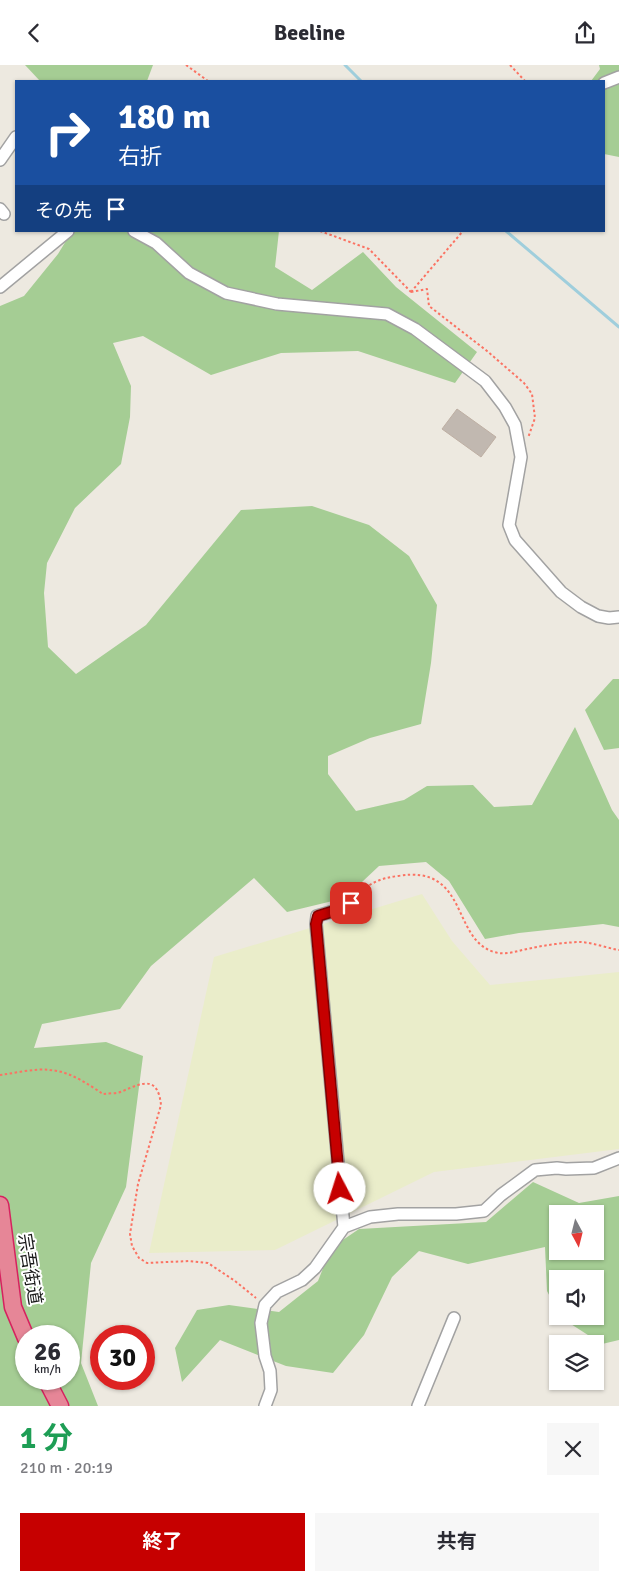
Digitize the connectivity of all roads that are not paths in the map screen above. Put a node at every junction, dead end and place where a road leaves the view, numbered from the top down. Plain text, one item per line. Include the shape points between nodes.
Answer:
1 (619, 77) edge
2 (605, 83) edge
3 (15, 138) edge
4 (0, 160) edge
5 (67, 232) edge
6 (136, 232) edge
7 (0, 287) edge
8 (619, 617) edge
9 (351, 903) road end
10 (619, 1158) edge
11 (0, 1205) edge
12 (344, 1227) junction
13 (454, 1317) dead end
14 (21, 1325) edge
15 (52, 1390) edge
16 (60, 1406) edge
17 (265, 1406) edge
18 (418, 1406) edge

1 - 2 street
3 - 4 street
5 - 7 street
6 - 8 street via 156,243 189,273 226,293 277,304 387,314 415,329 485,381 515,425 521,457 508,525 515,540 561,592 581,607 598,616
9 - 12 street via 318,916 316,924
10 - 12 street via 594,1168 535,1170 484,1211 456,1215 370,1217
11 - 14 highway, 宗吾街道 via 13,1307
12 - 17 street via 315,1269 302,1280 277,1292 265,1305 261,1323 271,1390
13 - 18 street
15 - 16 highway

